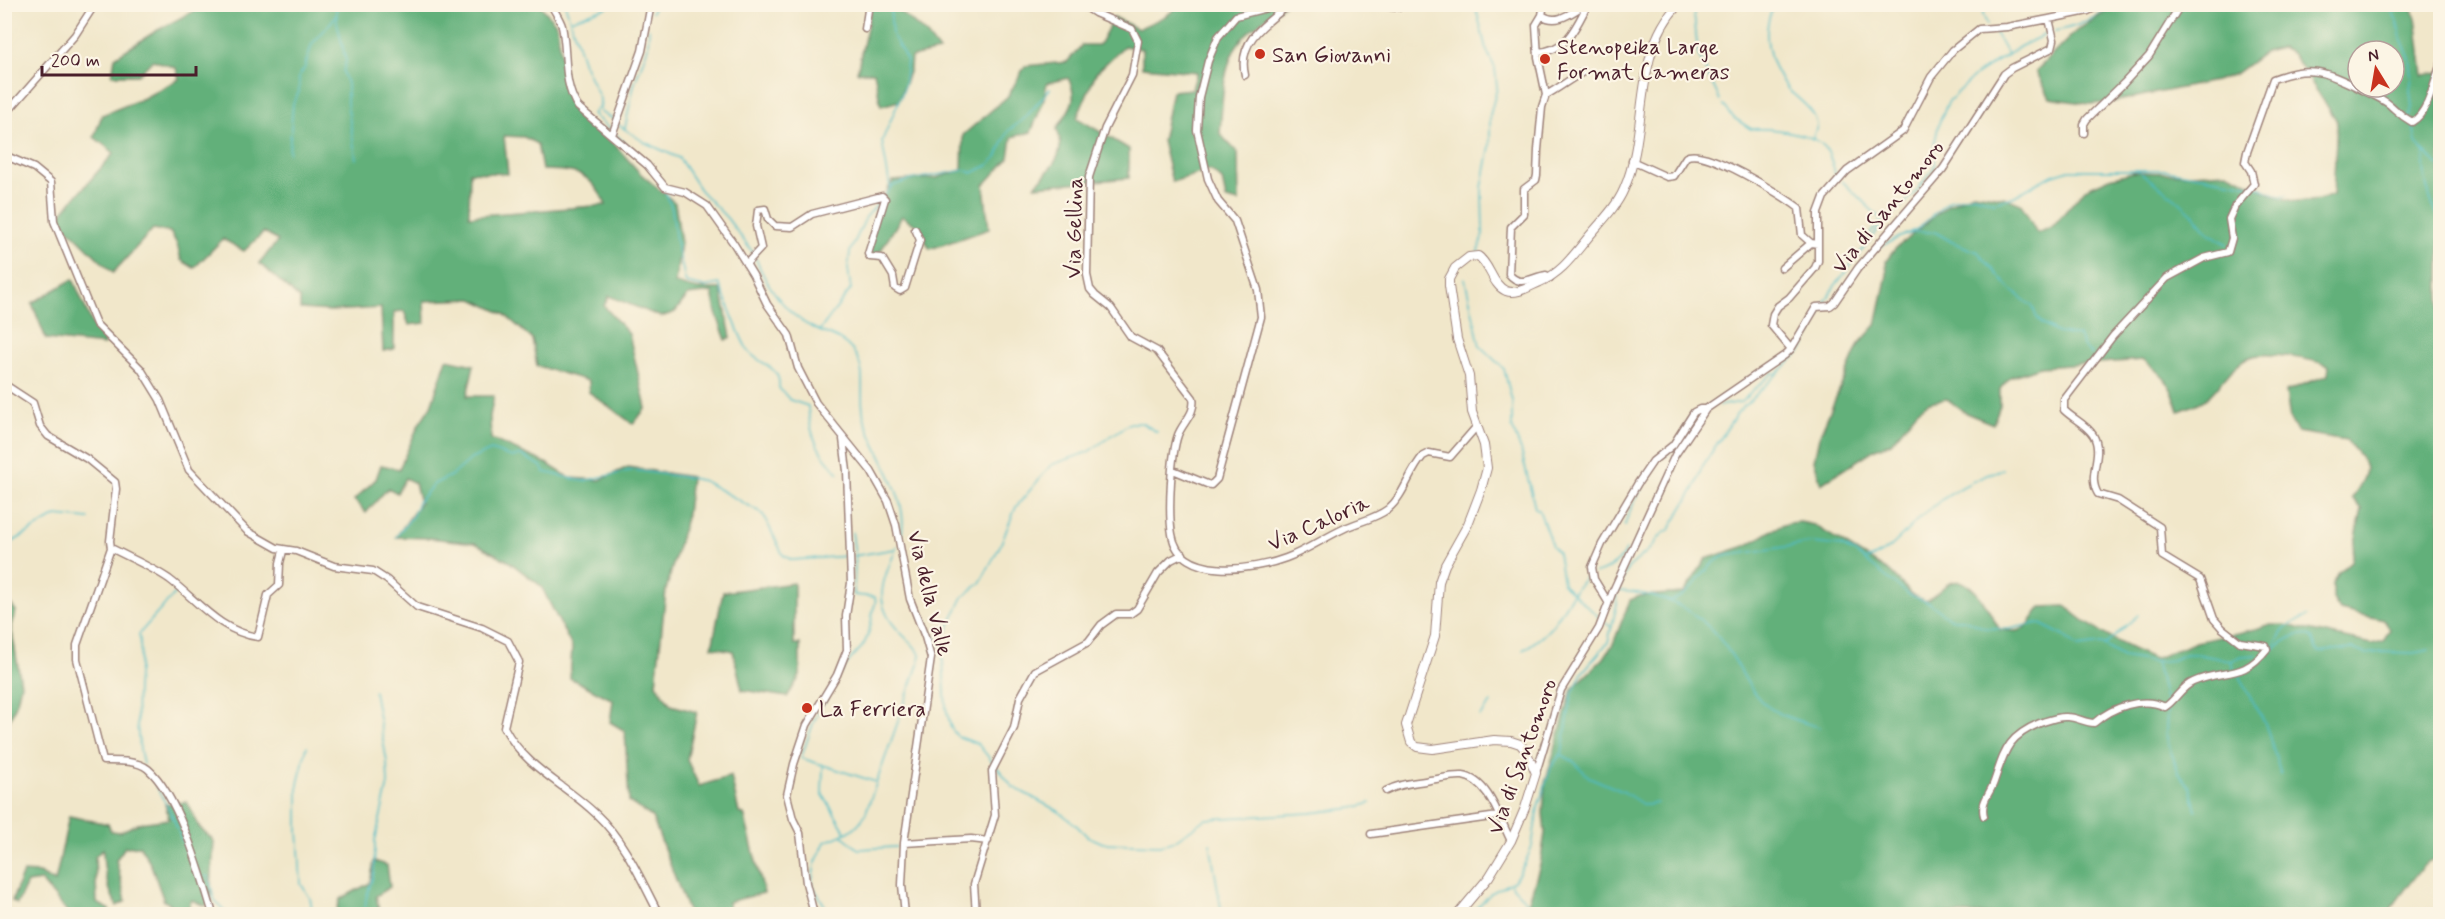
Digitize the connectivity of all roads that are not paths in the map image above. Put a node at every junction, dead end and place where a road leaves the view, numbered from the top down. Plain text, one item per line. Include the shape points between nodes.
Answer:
1 (95, 4) edge
2 (550, 4) edge
3 (651, 4) edge
4 (868, 4) edge
5 (1081, 4) edge
6 (1282, 4) edge
7 (1290, 4) edge
8 (1374, 4) edge
9 (1405, 4) edge
10 (1544, 4) edge
11 (1587, 4) edge
12 (1679, 4) edge
13 (2102, 4) edge
14 (2181, 4) edge
15 (1542, 15) junction
16 (2049, 19) junction
17 (865, 29) dead end
18 (1538, 52) junction
19 (2440, 66) edge
20 (1583, 72) dead end
21 (1245, 75) dead end
22 (1546, 95) junction
23 (4, 117) edge
24 (613, 132) junction
25 (2084, 133) dead end
26 (4, 155) edge
27 (1632, 161) junction
28 (915, 229) dead end
29 (1815, 243) junction
30 (747, 263) junction
31 (1782, 268) dead end
32 (1550, 278) junction
33 (1791, 349) junction
34 (4, 384) edge
35 (1706, 409) junction
36 (1477, 426) junction
37 (843, 438) junction
38 (1173, 470) junction
39 (111, 548) junction
40 (283, 551) junction
41 (1183, 554) junction
42 (1608, 602) junction
43 (1536, 773) junction
44 (1386, 791) dead end
45 (1498, 816) junction
46 (1984, 816) dead end
47 (1371, 834) dead end
48 (988, 841) junction
49 (1511, 841) junction
50 (904, 843) junction
51 (213, 915) edge
52 (659, 915) edge
53 (814, 915) edge
54 (905, 915) edge
55 (976, 915) edge
56 (1458, 915) edge

1 - 23 street via 75,35
2 - 24 street, Via della Valle via 562,25 566,70 575,103 584,114
3 - 24 street via 642,51
4 - 17 street
5 - 38 street, Via Gellina via 1136,33 1138,50 1132,75 1106,128 1089,177 1087,282 1131,337 1157,351 1193,398 1194,407 1174,450
6 - 38 street via 1236,15 1218,37 1199,97 1197,129 1208,179 1218,201 1235,220 1258,290 1261,317 1217,479 1211,485
7 - 21 street via 1250,40 1244,55
8 - 9 main road
10 - 15 street
11 - 15 street via 1557,20
11 - 18 street via 1574,33 1560,47
12 - 27 main road via 1651,50
13 - 16 street
14 - 25 street via 2149,56 2087,119
15 - 18 street via 1536,23
16 - 29 street via 1978,29 1953,50 1931,77 1903,131 1847,171 1824,196
16 - 33 street, Via di Santomoro via 2053,47 2004,74 1937,178 1862,262 1834,303 1814,310
18 - 22 street
19 - 46 street via 2428,100 2418,119 2412,122 2399,116 2391,105 2330,74 2292,71 2273,79 2245,162 2254,184 2229,219 2232,238 2228,252 2204,258 2167,278 2113,336 2064,400 2064,410 2086,427 2097,442 2092,483 2098,494 2118,500 2160,527 2162,556 2200,579 2214,619 2240,642 2267,649 2244,670 2193,682 2165,707 2150,701 2114,709 2094,723 2065,716 2028,728 2007,746 1984,801
20 - 22 street
22 - 32 street via 1537,176 1524,189 1524,214 1511,227 1508,267 1509,274 1519,282 1546,275
24 - 30 street, Via della Valle via 665,187 685,192 707,206
26 - 40 street via 34,168 51,182 54,221 96,324 141,369 160,400 189,470 247,531
27 - 29 street via 1667,177 1674,176 1686,157 1696,154 1752,177 1799,208 1802,235
27 - 32 main road via 1616,202 1569,263
28 - 30 street via 920,240 905,288 900,291 882,258 868,254 885,199 882,196 812,214 792,227 772,224 762,208 756,220 761,246
29 - 31 street
29 - 33 street via 1815,268 1778,306 1771,319 1771,325
30 - 37 street, Via della Valle via 770,309 789,335 798,368 816,404
32 - 36 main road via 1518,291 1505,291 1474,255 1451,274 1454,324 1469,376
33 - 35 street, Via di Santomoro
34 - 39 street via 33,403 40,426 48,436 87,459 115,482
35 - 42 street, Via di Santomoro via 1676,455
35 - 42 street, Via di Santomoro via 1695,412 1673,445 1653,461 1602,543 1593,567 1594,579
36 - 41 street, Via Caloria via 1450,457 1429,453 1423,456 1386,510 1286,558 1235,569 1192,563
36 - 43 main road via 1486,458 1485,480 1442,574 1435,636 1406,730 1411,742 1424,749 1494,740 1516,742 1528,754
37 - 50 street, Via della Valle via 871,471 888,501 909,599 930,653 931,669
37 - 53 street via 851,583 846,616 847,650 807,725 787,795 800,833
38 - 41 street via 1172,537
39 - 40 street via 168,579 211,616 248,636 258,637 268,595 279,585
39 - 51 street via 76,651 96,741 103,761 126,761 146,768 162,785 189,839
40 - 52 street via 296,551 334,566 373,571 417,607 482,628 508,641 519,662 504,727 514,746 596,814 614,834
41 - 48 street via 1158,573 1137,609 1130,614 1116,614 1088,642 1035,671 1020,698 1014,728 992,771 994,815
42 - 43 street, Via di Santomoro via 1599,628 1561,690
43 - 49 main road, Via di Santomoro
44 - 45 street via 1400,785 1464,777 1483,788
45 - 47 street
45 - 49 street
48 - 50 street
48 - 55 street via 975,884
49 - 56 main road, Via di Santomoro via 1489,878
50 - 54 street, Via della Valle

